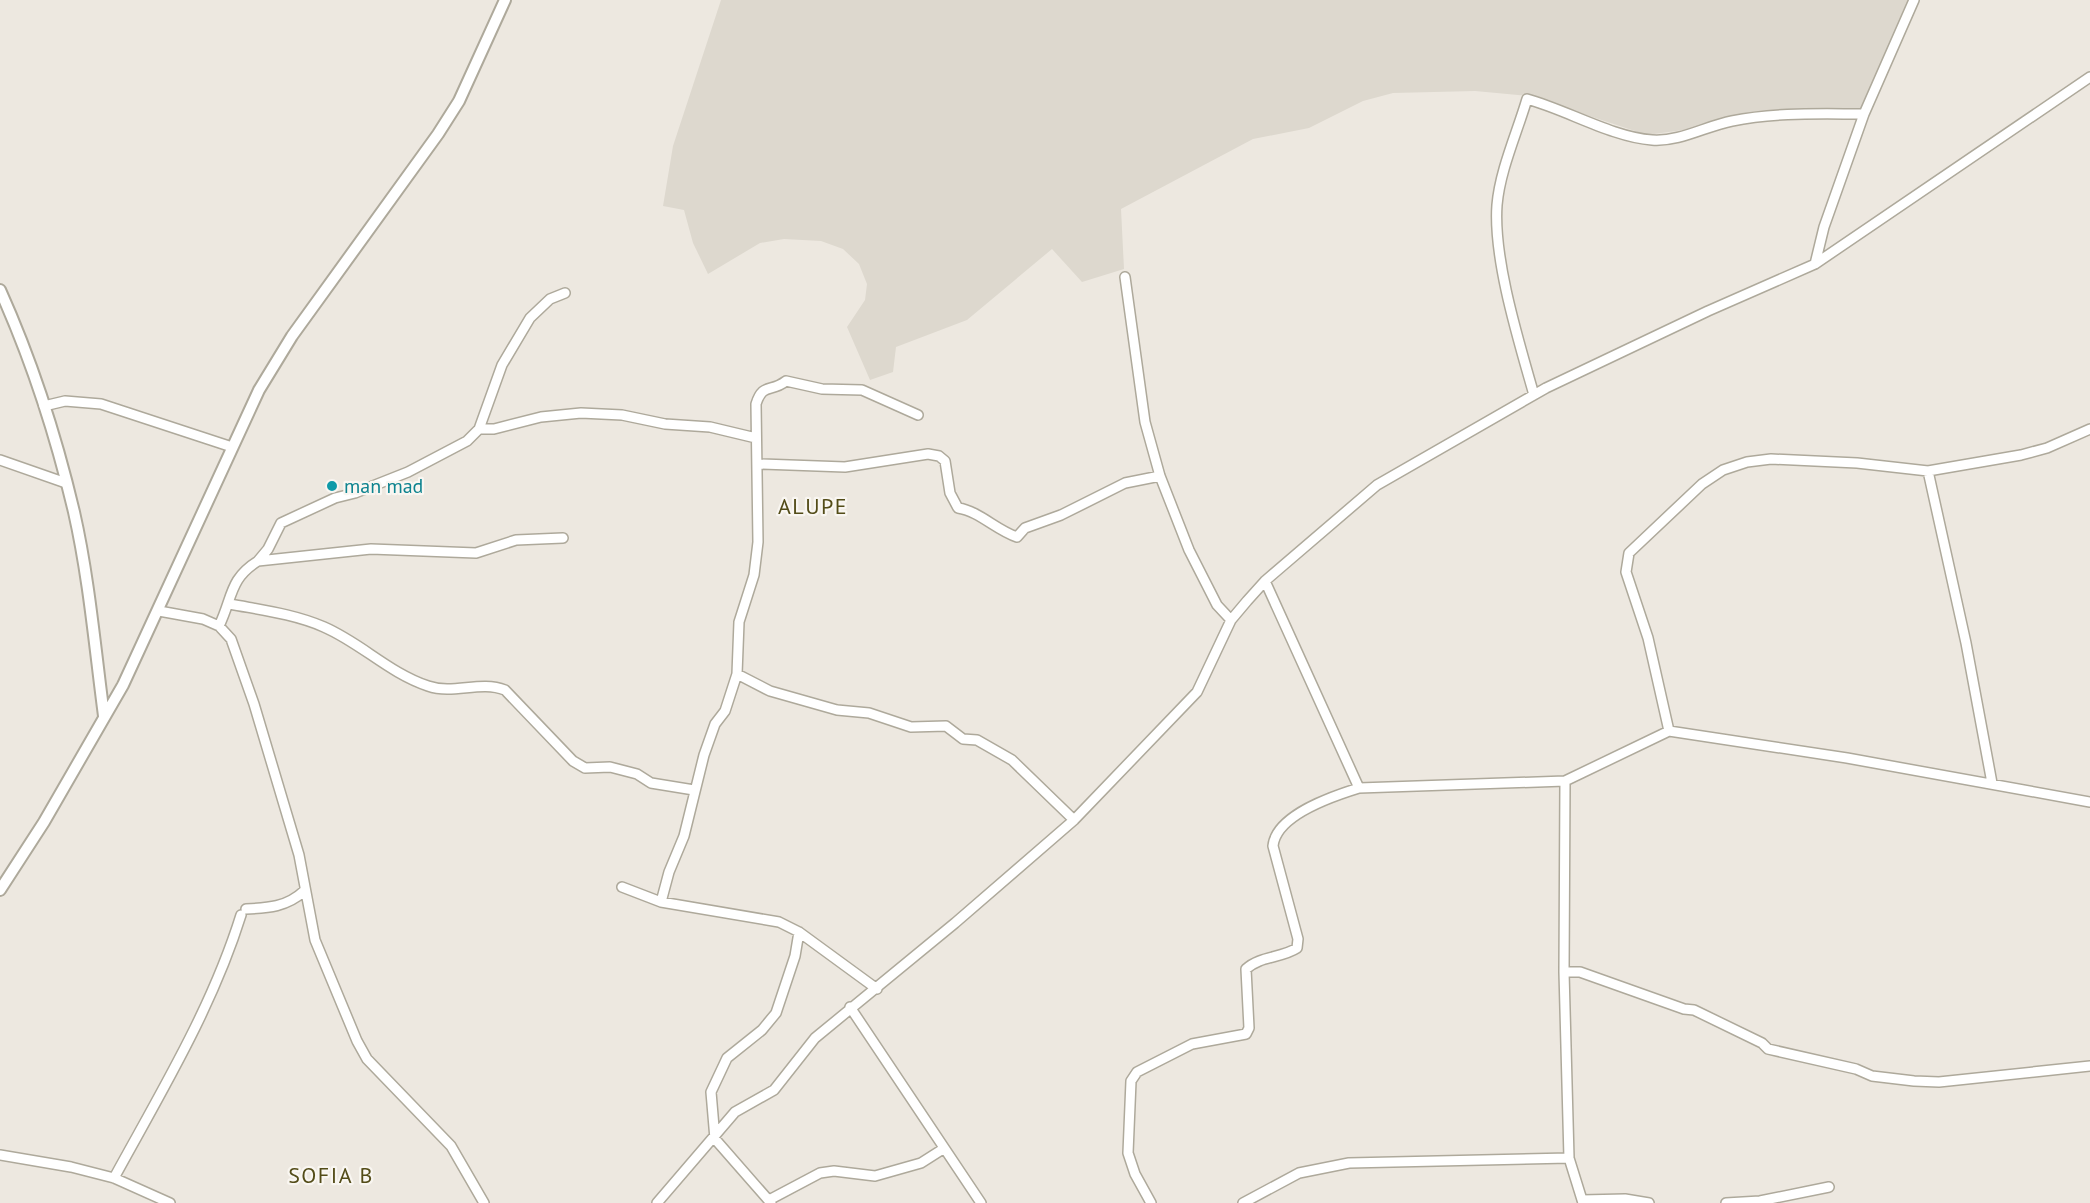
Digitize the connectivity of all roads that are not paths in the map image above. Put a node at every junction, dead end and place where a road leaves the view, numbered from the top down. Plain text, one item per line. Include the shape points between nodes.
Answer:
1 (505, 0) edge
2 (1914, 0) edge
3 (2090, 77) edge
4 (1864, 114) junction
5 (1815, 264) junction
6 (1125, 277) dead end
7 (0, 290) edge
8 (565, 293) dead end
9 (1534, 395) junction
10 (44, 406) junction
11 (918, 415) dead end
12 (479, 429) junction
13 (2090, 429) edge
14 (756, 438) junction
15 (232, 447) junction
16 (0, 460) edge
17 (759, 464) junction
18 (1928, 471) junction
19 (1160, 476) junction
20 (66, 483) junction
21 (563, 538) dead end
22 (258, 561) junction
23 (1265, 581) junction
24 (230, 604) junction
25 (159, 611) junction
26 (1232, 620) junction
27 (219, 626) junction
28 (737, 674) junction
29 (104, 716) junction
30 (1669, 731) junction
31 (1565, 781) junction
32 (1992, 783) junction
33 (1359, 788) junction
34 (694, 790) junction
35 (2090, 802) edge
36 (1074, 820) junction
37 (622, 887) dead end
38 (0, 890) edge
39 (304, 891) junction
40 (293, 901) junction
41 (661, 902) junction
42 (308, 909) junction
43 (799, 932) junction
44 (1564, 972) junction
45 (877, 989) junction
46 (850, 1007) junction
47 (2090, 1066) edge
48 (715, 1139) junction
49 (944, 1149) junction
50 (0, 1155) edge
51 (1569, 1158) junction
52 (114, 1178) junction
53 (1829, 1187) dead end
54 (1256, 1199) edge
55 (770, 1202) edge
56 (1582, 1202) edge
57 (170, 1203) edge
58 (484, 1203) edge
59 (657, 1203) edge
60 (981, 1203) edge
61 (1151, 1203) edge
62 (1243, 1203) edge
63 (1649, 1203) edge
64 (1726, 1203) edge

1 - 15 street via 459,101 292,336 259,390
2 - 4 street
3 - 5 street
4 - 5 street
4 - 9 street via 1756,117 1656,140 1620,133 1527,99 1502,182 1497,232
5 - 9 street via 1707,310
6 - 19 street via 1145,422
7 - 10 street
8 - 12 street via 550,299 530,318 502,365
9 - 23 street via 1377,484
10 - 15 street via 65,401 101,404
10 - 20 street
11 - 14 street via 862,390 822,389 786,381 760,393 756,404
12 - 14 street via 581,413 710,427
12 - 22 street via 445,455 281,523
13 - 18 street via 2021,455
14 - 17 street
15 - 25 street
16 - 20 street
17 - 19 street via 845,467 928,454 939,456 945,461 950,493 958,508 968,509 1017,537 1025,528 1125,483
17 - 28 street via 758,542 754,575 739,622
18 - 30 street via 1857,463 1771,459 1747,462 1723,470 1702,484 1629,553 1626,572 1648,638
18 - 32 street
19 - 26 street via 1193,559 1217,605
20 - 29 street via 79,539
21 - 22 street via 516,540 476,554 371,549
22 - 24 street via 243,570 234,582
23 - 26 street
23 - 33 street
24 - 27 street
24 - 34 street via 325,627 402,675 429,687 448,691 494,686 505,690 573,761 585,768 610,767 637,774 651,783
25 - 27 street
25 - 29 street
26 - 36 street via 1197,692
27 - 39 street via 231,639 254,704 299,855
28 - 34 street via 725,711 715,724
28 - 36 street via 770,692 837,710 868,713 911,727 946,726 963,739 977,740 1012,760
29 - 38 street
30 - 31 street
30 - 32 street
31 - 33 street
31 - 44 street
32 - 35 street
33 - 61 street via 1305,810 1274,837 1297,948 1252,963 1246,969 1246,1034 1192,1044 1137,1072 1131,1081 1128,1153
34 - 41 street via 684,836
36 - 45 street
37 - 41 street
39 - 40 street
39 - 42 street
40 - 42 street
40 - 52 street via 243,912 228,955 170,1079
41 - 43 street via 765,918
42 - 58 street via 315,940 367,1059 451,1146
43 - 45 street
43 - 48 street via 776,1013 762,1030 727,1058 711,1092
44 - 47 street via 1580,972 1694,1010 1768,1049 1872,1076 1939,1082
44 - 51 street
45 - 46 street
46 - 48 street via 815,1038 774,1090 735,1112
46 - 49 street
48 - 55 street
48 - 59 street
49 - 55 street via 921,1163 875,1176 820,1173
49 - 60 street
50 - 52 street
51 - 54 street via 1349,1163 1299,1173
51 - 56 street
52 - 57 street
53 - 64 street via 1760,1201
54 - 62 street
56 - 63 street via 1625,1198

